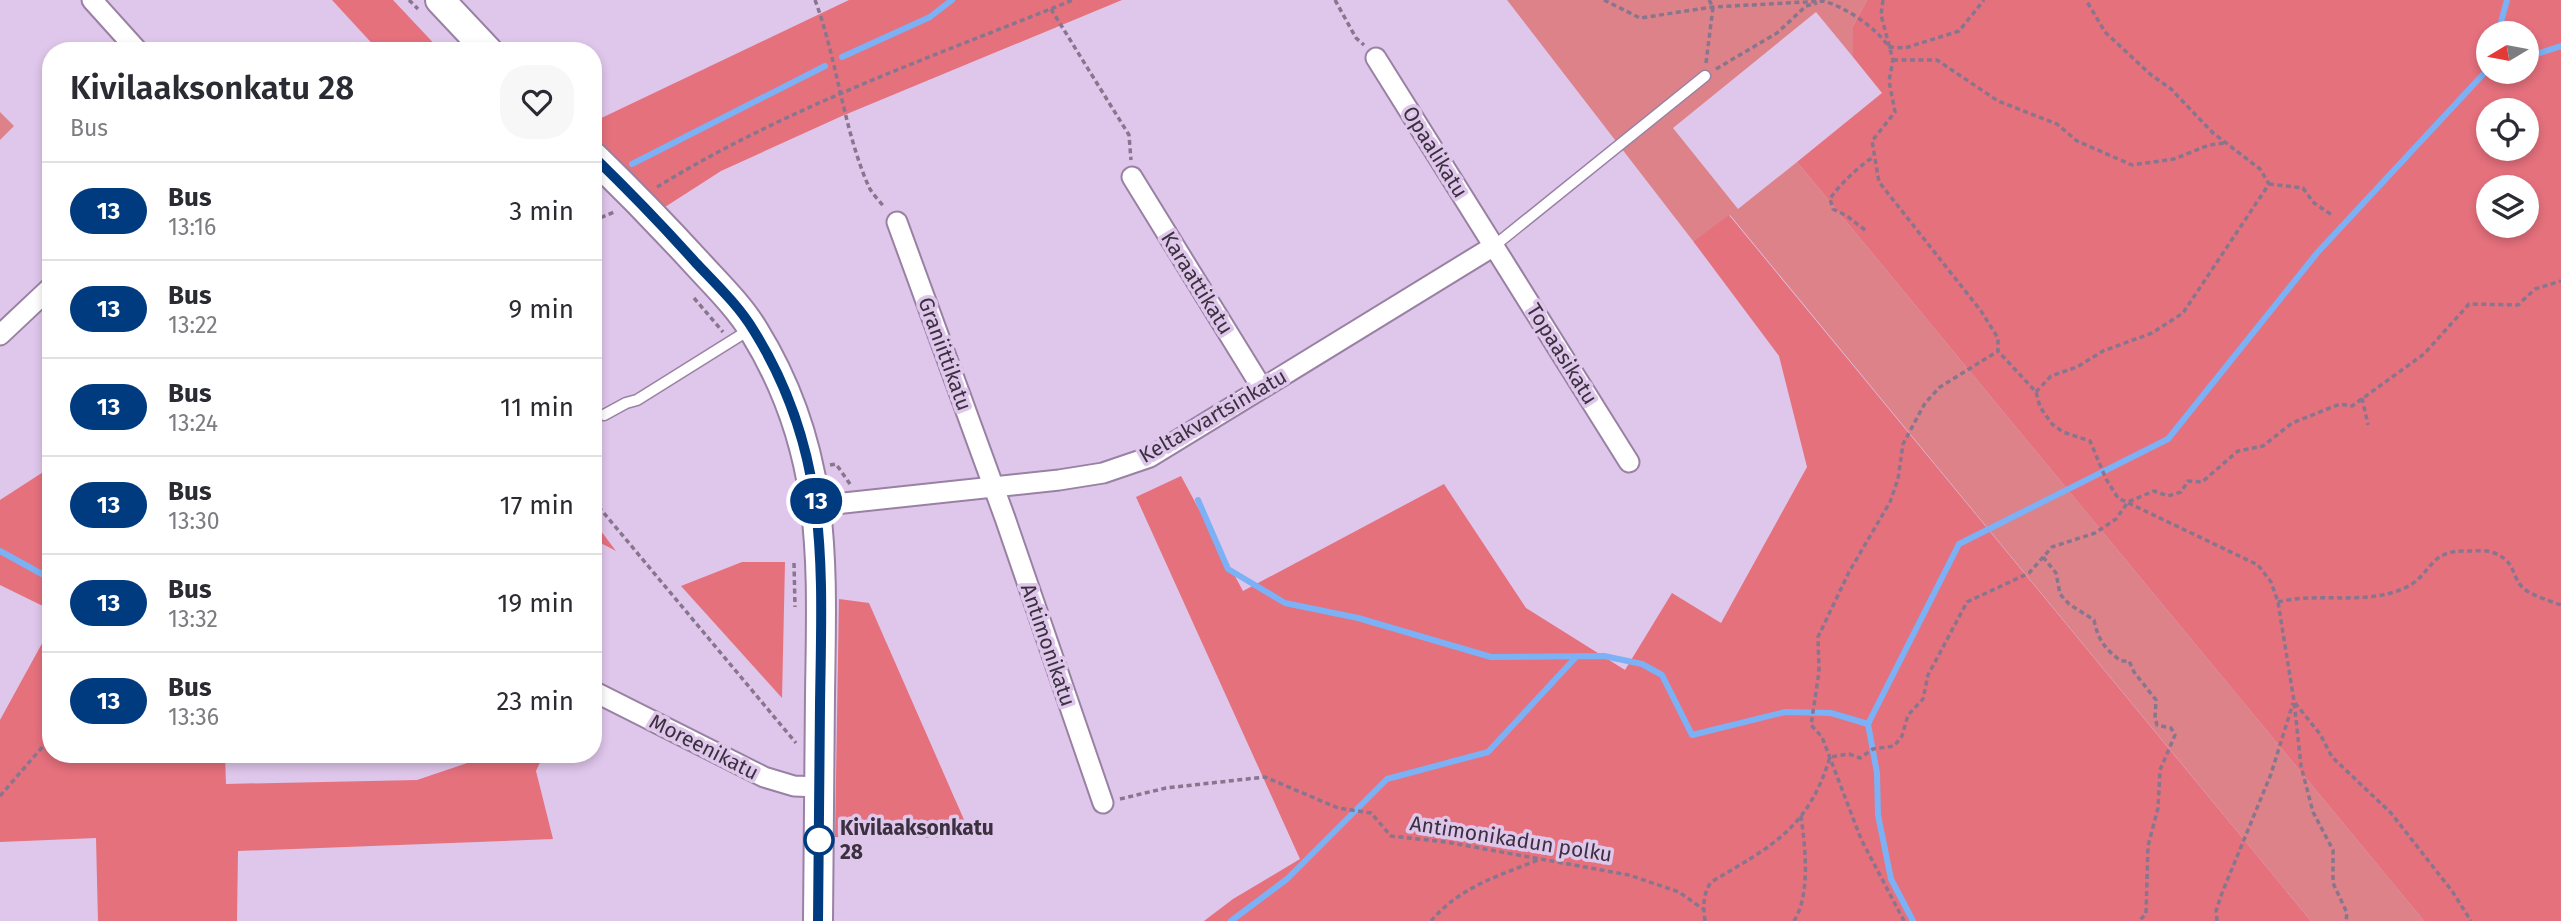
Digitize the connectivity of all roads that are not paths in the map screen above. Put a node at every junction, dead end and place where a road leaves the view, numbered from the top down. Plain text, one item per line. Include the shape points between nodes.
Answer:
1 (92, 0) edge
2 (440, 0) edge
3 (130, 42) edge
4 (480, 42) edge
5 (1376, 58) road end
6 (1705, 76) road end
7 (602, 165) edge
8 (1132, 177) road end
9 (897, 222) road end
10 (1494, 246) junction
11 (42, 295) edge
12 (0, 335) edge
13 (742, 335) junction
14 (1262, 388) junction
15 (604, 415) dead end
16 (1629, 462) dead end
17 (993, 487) junction
18 (816, 506) junction
19 (602, 696) edge
20 (807, 787) junction
21 (1103, 803) road end
22 (818, 921) edge

1 - 3 street
2 - 4 street
5 - 10 street, Opaalikatu
6 - 10 lane
7 - 13 street via 715,282
8 - 14 street, Karaattikatu
9 - 17 street, Graniittikatu
10 - 14 street, Keltakvartsinkatu
10 - 16 street, Topaasikatu
11 - 12 street
13 - 15 lane via 637,400
13 - 18 street via 777,371 795,412
14 - 17 street, Keltakvartsinkatu via 1150,457 1103,473
17 - 18 street, Keltakvartsinkatu
17 - 21 street, Antimonikatu
18 - 20 street via 821,573
19 - 20 street, Moreenikatu via 764,778
20 - 22 street

